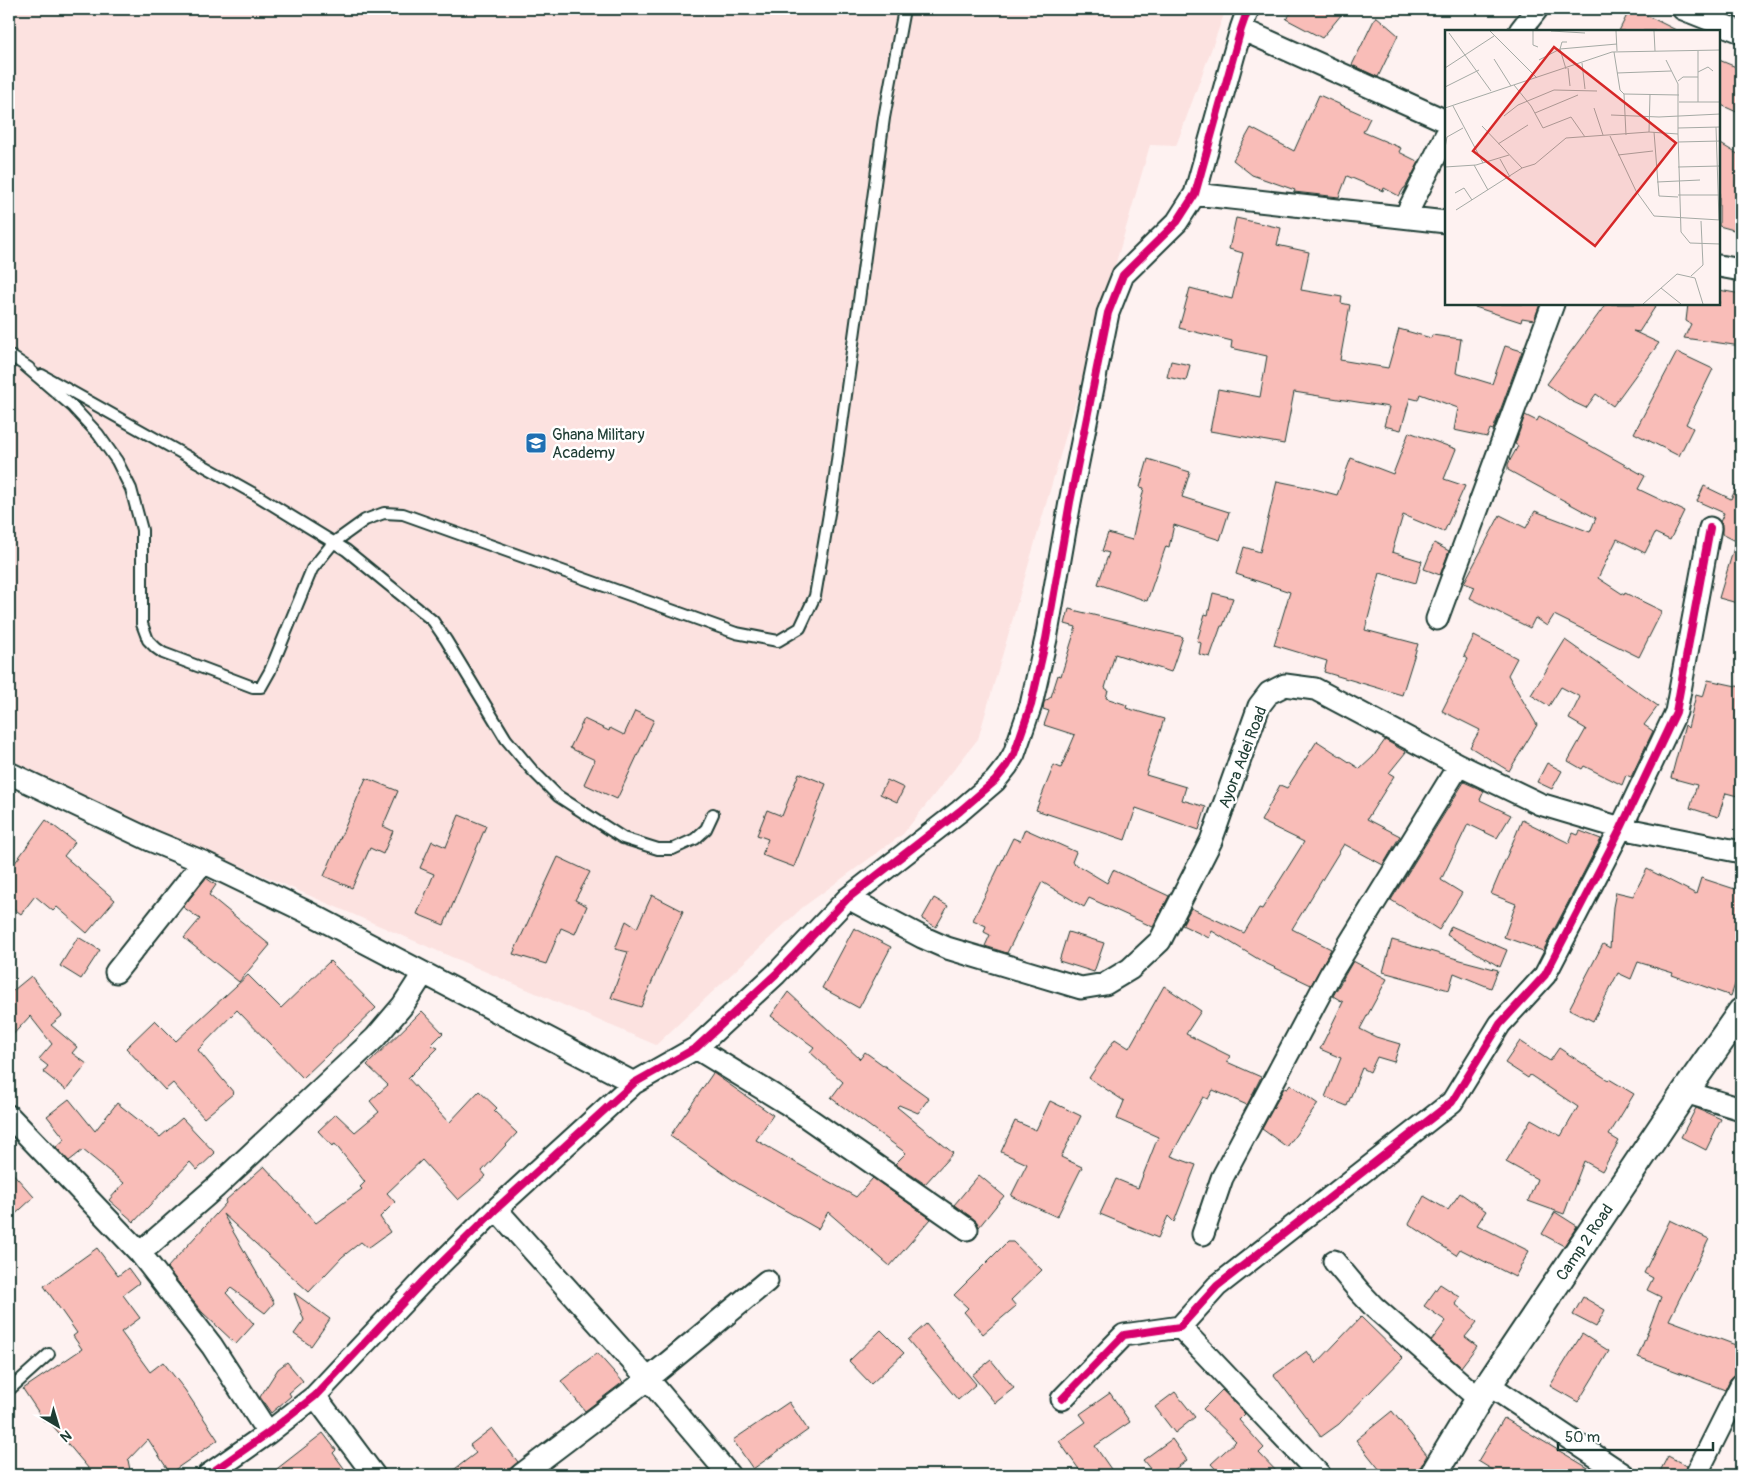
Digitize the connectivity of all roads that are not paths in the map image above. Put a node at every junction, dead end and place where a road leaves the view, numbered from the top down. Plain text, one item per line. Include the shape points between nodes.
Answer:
1 (904, 9) edge
2 (1248, 9) edge
3 (1537, 9) edge
4 (1683, 9) edge
5 (1241, 29) junction
6 (1521, 30) edge
7 (1741, 32) edge
8 (1445, 121) edge
9 (1445, 137) edge
10 (1195, 194) junction
11 (1404, 217) junction
12 (1445, 222) edge
13 (1720, 266) edge
14 (1741, 270) edge
15 (1553, 305) edge
16 (9, 355) edge
17 (25, 366) junction
18 (1710, 528) dead end
19 (333, 542) junction
20 (1437, 619) dead end
21 (1459, 765) junction
22 (9, 773) edge
23 (713, 814) dead end
24 (1620, 828) junction
25 (1741, 852) edge
26 (204, 862) junction
27 (848, 898) junction
28 (116, 972) dead end
29 (423, 974) junction
30 (1741, 1012) edge
31 (696, 1048) junction
32 (634, 1083) junction
33 (1685, 1092) junction
34 (1741, 1109) edge
35 (9, 1116) edge
36 (496, 1209) junction
37 (967, 1228) dead end
38 (1204, 1234) dead end
39 (140, 1253) junction
40 (1334, 1261) dead end
41 (767, 1281) dead end
42 (1180, 1327) junction
43 (49, 1354) dead end
44 (648, 1379) junction
45 (1741, 1385) edge
46 (9, 1390) edge
47 (1484, 1392) junction
48 (315, 1396) junction
49 (1062, 1399) dead end
50 (268, 1433) junction
51 (208, 1475) edge
52 (374, 1475) edge
53 (521, 1475) edge
54 (729, 1475) edge
55 (1320, 1475) edge
56 (1432, 1475) edge
57 (1624, 1475) edge
58 (1696, 1475) edge

1 - 19 lane via 884,118 833,490 815,596 800,628 778,641 736,633 403,514 384,513 365,520
2 - 5 street
3 - 6 street
4 - 7 street
5 - 8 street
5 - 10 street
9 - 11 street
10 - 11 street
10 - 27 street via 1177,222 1123,275 1108,313 1046,639 1031,705 1014,754 994,782
11 - 12 street
13 - 14 street
15 - 20 street
16 - 17 lane
17 - 19 lane via 258,496
17 - 19 lane via 73,407 98,434 131,489 142,530 142,624 148,640 156,648 253,688 261,686 312,569
18 - 24 street via 1676,712
19 - 23 lane via 433,621 506,739 558,796 623,838 658,849 672,849 695,839 706,829
21 - 24 street, Ayora Adei Road via 1540,804
21 - 27 street, Ayora Adei Road via 1315,689 1285,686 1269,692 1259,706 1210,841 1160,941 1130,969 1105,984 1081,988 947,948
21 - 38 street via 1330,975 1222,1178
22 - 26 street
24 - 25 street, Ayora Adei Road
24 - 42 street via 1545,975 1500,1024 1452,1102 1217,1286
26 - 28 street
26 - 29 street
27 - 31 street via 776,974
29 - 32 street
29 - 39 street via 403,1005 375,1038 216,1187
30 - 33 street, Camp 2 Road
31 - 32 street
31 - 37 street via 786,1103
32 - 36 street
33 - 34 street
33 - 47 street, Camp 2 Road
35 - 39 street
36 - 44 street
36 - 48 street
39 - 50 street via 212,1346
40 - 47 street via 1374,1307
41 - 44 street
42 - 49 street via 1124,1335
42 - 55 street
43 - 46 lane
44 - 53 street
44 - 54 street
45 - 58 street
47 - 56 street, Camp 2 Road
47 - 57 street
48 - 50 street
48 - 52 street
50 - 51 street

